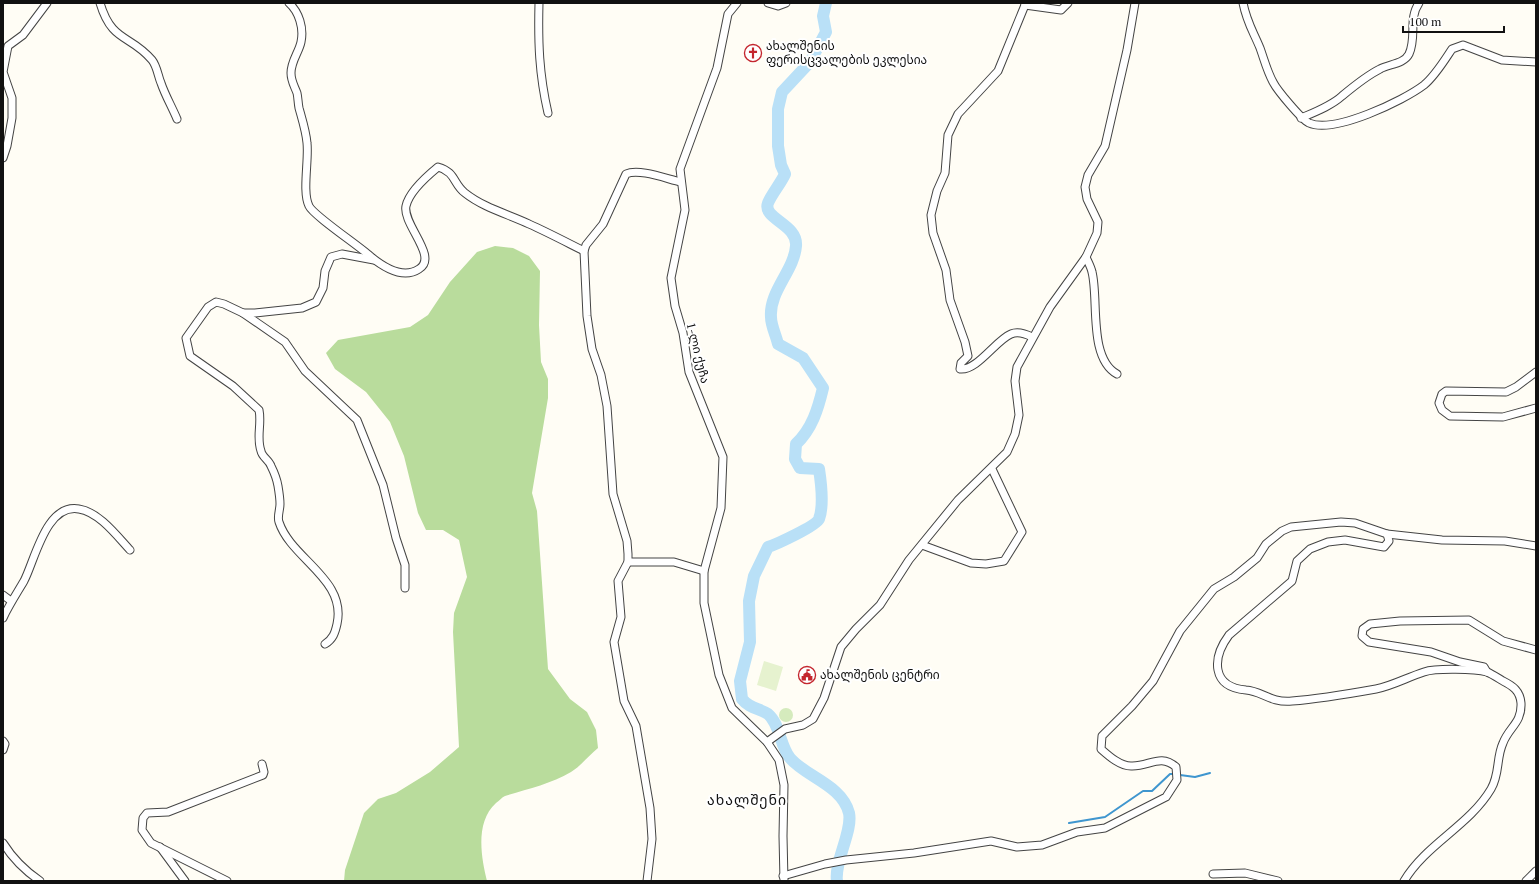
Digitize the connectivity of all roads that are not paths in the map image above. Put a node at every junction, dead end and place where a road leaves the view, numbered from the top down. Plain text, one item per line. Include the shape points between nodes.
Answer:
1 (46, 3) edge
2 (100, 3) edge
3 (289, 3) edge
4 (539, 3) edge
5 (737, 3) edge
6 (768, 3) edge
7 (786, 3) edge
8 (1068, 3) edge
9 (1135, 3) edge
10 (1243, 3) edge
11 (1418, 3) edge
12 (1025, 4) edge
13 (1536, 57) edge
14 (1527, 60) junction
15 (1536, 62) edge
16 (548, 113) dead end
17 (1301, 118) junction
18 (177, 120) dead end
19 (3, 158) edge
20 (682, 182) junction
21 (584, 251) junction
22 (1086, 257) junction
23 (376, 261) junction
24 (243, 313) junction
25 (1032, 337) junction
26 (1536, 372) edge
27 (1117, 374) dead end
28 (1536, 408) edge
29 (992, 469) junction
30 (1388, 534) junction
31 (922, 545) junction
32 (1536, 546) edge
33 (130, 550) dead end
34 (628, 562) junction
35 (704, 571) junction
36 (405, 588) dead end
37 (3, 595) edge
38 (11, 601) junction
39 (3, 618) edge
40 (325, 644) dead end
41 (1536, 650) edge
42 (1487, 672) junction
43 (3, 741) edge
44 (769, 741) junction
45 (3, 750) edge
46 (262, 764) dead end
47 (3, 843) edge
48 (159, 845) junction
49 (1536, 871) edge
50 (1213, 874) dead end
51 (784, 878) edge
52 (40, 881) edge
53 (185, 881) edge
54 (227, 881) edge
55 (647, 881) edge
56 (1278, 881) edge
57 (1404, 881) edge
58 (1526, 881) edge

1 - 19 street via 23,35 8,46 3,72 12,98 12,118
2 - 18 street via 105,19 113,30 141,48 154,61
3 - 23 street via 300,20 302,33 291,71 291,82 297,93 307,143 309,206 315,214
4 - 16 street via 538,53
5 - 20 street, 1-ლი ქუჩა via 728,14 717,68 680,169
6 - 7 street via 778,6
8 - 12 street via 1062,10
9 - 22 street via 1105,146 1088,175 1087,199 1098,222
10 - 17 street via 1246,20 1260,47 1274,84
11 - 17 street via 1414,10 1412,46 1408,56 1380,69 1322,109
12 - 25 street via 998,71 958,114 948,135 945,173 931,215 933,233 946,270 950,300 968,356 961,363 960,369 969,367 1010,334 1020,332
13 - 14 street
14 - 15 street
14 - 17 street via 1502,60 1463,45 1452,49 1425,84 1380,110 1322,126
20 - 21 street via 641,172 626,174 603,224
20 - 35 street, 1-ლი ქუჩა via 685,210 671,278 675,306 683,333 689,372 724,457 721,508
21 - 23 street via 483,204 464,193 453,176 446,169 438,167 424,179 406,206 407,219 422,247 424,264 420,269 411,272 382,267
21 - 34 street via 587,316 592,349 601,375 607,406 613,494 627,541
22 - 25 street
22 - 27 street via 1092,272 1098,344 1111,370
23 - 24 street via 342,254 331,256 325,271 323,288 316,302 302,308
24 - 36 street via 285,342 305,371 357,420 383,485 405,565
24 - 40 street via 216,302 208,307 186,338 187,345 190,356 233,386 259,410 261,430 258,439 261,454 271,465 278,485 278,521 293,546 316,569 331,589 338,609 336,632
25 - 29 street via 1017,367 1015,382 1019,415 1015,434 1007,452
26 - 28 street via 1506,392 1446,391 1439,403 1442,410 1450,416 1503,417
29 - 31 street via 958,500
29 - 31 street via 1022,532 1004,561 971,563
30 - 32 street via 1442,540 1505,541
30 - 42 street via 1389,541 1384,547 1345,540 1328,542 1306,553 1298,561 1292,581 1229,635 1221,646 1217,663 1222,680 1237,690 1247,690 1274,701 1291,702 1377,689 1426,672 1445,669
30 - 51 street via 1355,523 1291,527 1266,544 1257,558 1234,577 1214,589 1180,631 1153,681 1102,736 1101,749 1115,760 1129,766 1142,766 1159,759 1172,763 1176,767 1177,780 1166,797 1105,828 1077,832 1042,845 1017,847 992,841 846,860 825,864
31 - 44 street via 909,560 880,605 841,647 822,703 813,719 780,732
33 - 38 street via 94,515 78,508 64,510 54,519 42,538 25,580
34 - 35 street via 674,562
34 - 55 street via 618,581 621,617 614,642 624,701 636,726 650,808 652,839
35 - 44 street, 1-ლი ქუჩა via 704,603 719,675 732,708
37 - 38 street
38 - 39 street
41 - 42 street via 1503,641 1469,620 1400,621 1370,624 1363,629 1362,636 1369,642 1431,652 1484,667
42 - 57 street via 1510,684 1519,692 1521,703 1518,722 1503,741 1498,774 1491,789 1474,811 1416,863
43 - 45 street
44 - 51 street, 1-ლი ქუჩა via 779,760 784,785
46 - 48 street via 263,775 168,812 147,813 143,818 142,830 151,843
47 - 52 street via 25,871
48 - 53 street
48 - 54 street
49 - 58 street
50 - 56 street via 1245,873

